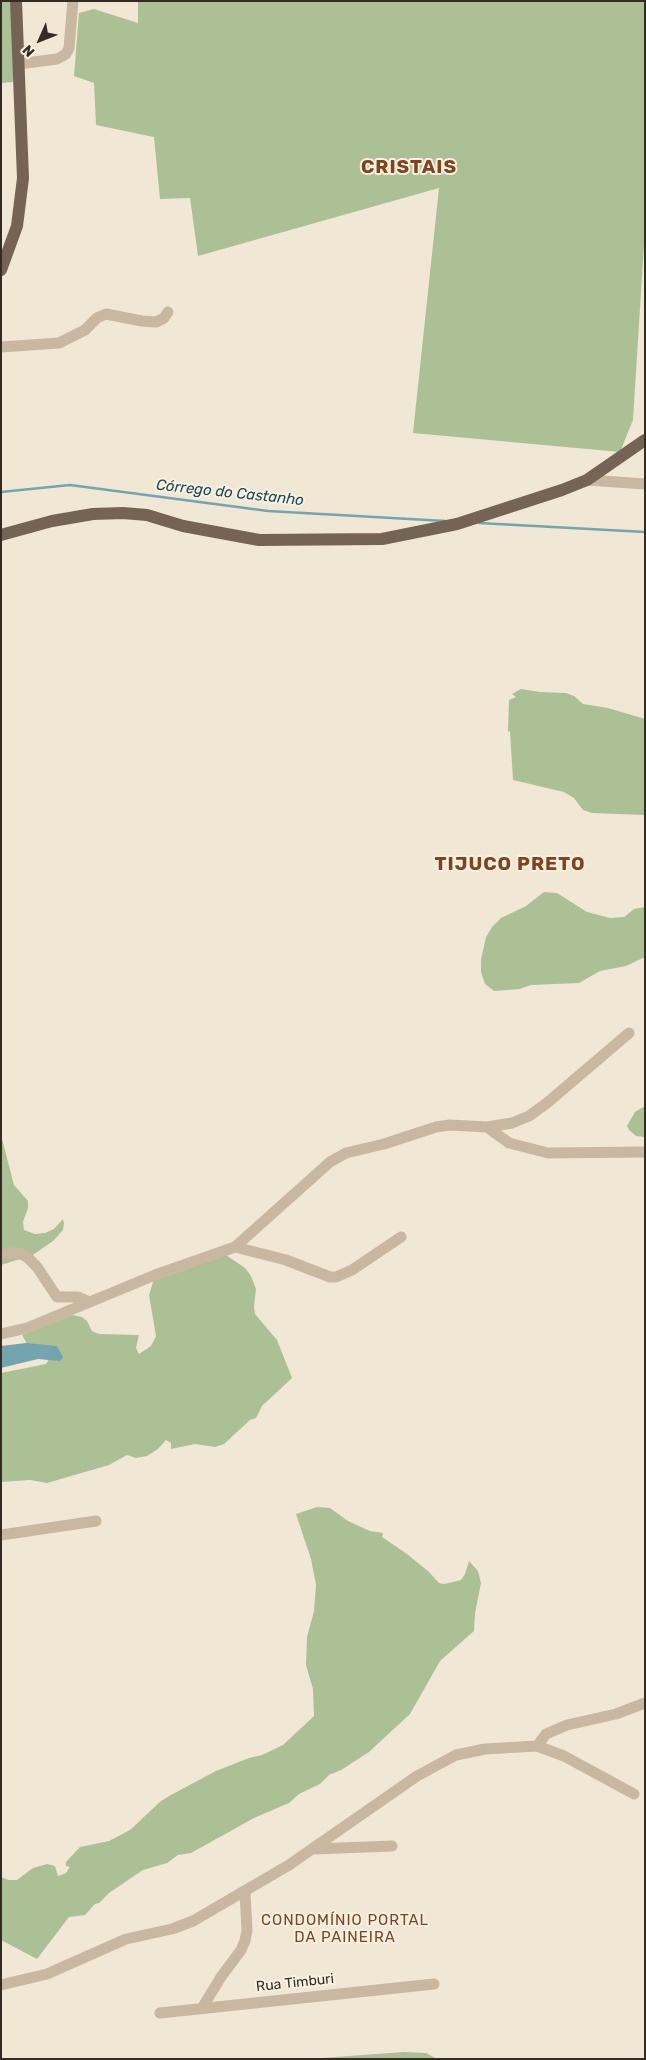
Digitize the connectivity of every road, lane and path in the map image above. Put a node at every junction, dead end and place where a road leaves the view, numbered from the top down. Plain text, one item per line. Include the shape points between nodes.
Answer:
1 (16, 1) edge
2 (73, 1) edge
3 (18, 64) junction
4 (1, 270) edge
5 (168, 312) dead end
6 (1, 347) edge
7 (645, 440) edge
8 (587, 480) junction
9 (645, 484) edge
10 (1, 535) edge
11 (629, 1033) dead end
12 (487, 1126) junction
13 (645, 1152) edge
14 (401, 1237) dead end
15 (235, 1247) junction
16 (1, 1255) edge
17 (90, 1302) junction
18 (1, 1334) edge
19 (96, 1521) dead end
20 (1, 1536) edge
21 (645, 1703) edge
22 (537, 1746) junction
23 (634, 1794) dead end
24 (392, 1846) dead end
25 (313, 1849) junction
26 (244, 1892) junction
27 (434, 1984) dead end
28 (1, 1986) edge
29 (202, 2008) junction
30 (160, 2013) dead end

1 - 3 main road
2 - 3 street via 66,54 57,59
3 - 4 main road via 23,178 17,226
5 - 6 street via 156,322 106,314 85,330 59,343
7 - 8 main road
8 - 9 street
8 - 10 main road via 457,524 382,539 259,540 183,526 147,515 123,513 52,521
11 - 12 street via 529,1116 512,1123
12 - 13 street via 510,1143 548,1153
12 - 15 street via 436,1127 346,1154 330,1162
14 - 15 street via 336,1278 286,1260
15 - 17 street
16 - 17 street via 10,1252 27,1257 56,1297 78,1297
17 - 18 street via 27,1328
19 - 20 street
21 - 22 street via 616,1714 567,1725 546,1734
22 - 23 street via 564,1756
22 - 25 street via 456,1755 423,1773
24 - 25 street
25 - 26 street
26 - 28 street via 193,1921 126,1939 47,1974
26 - 29 street via 245,1941
27 - 29 street, Rua Timburi
29 - 30 street, Rua Timburi

